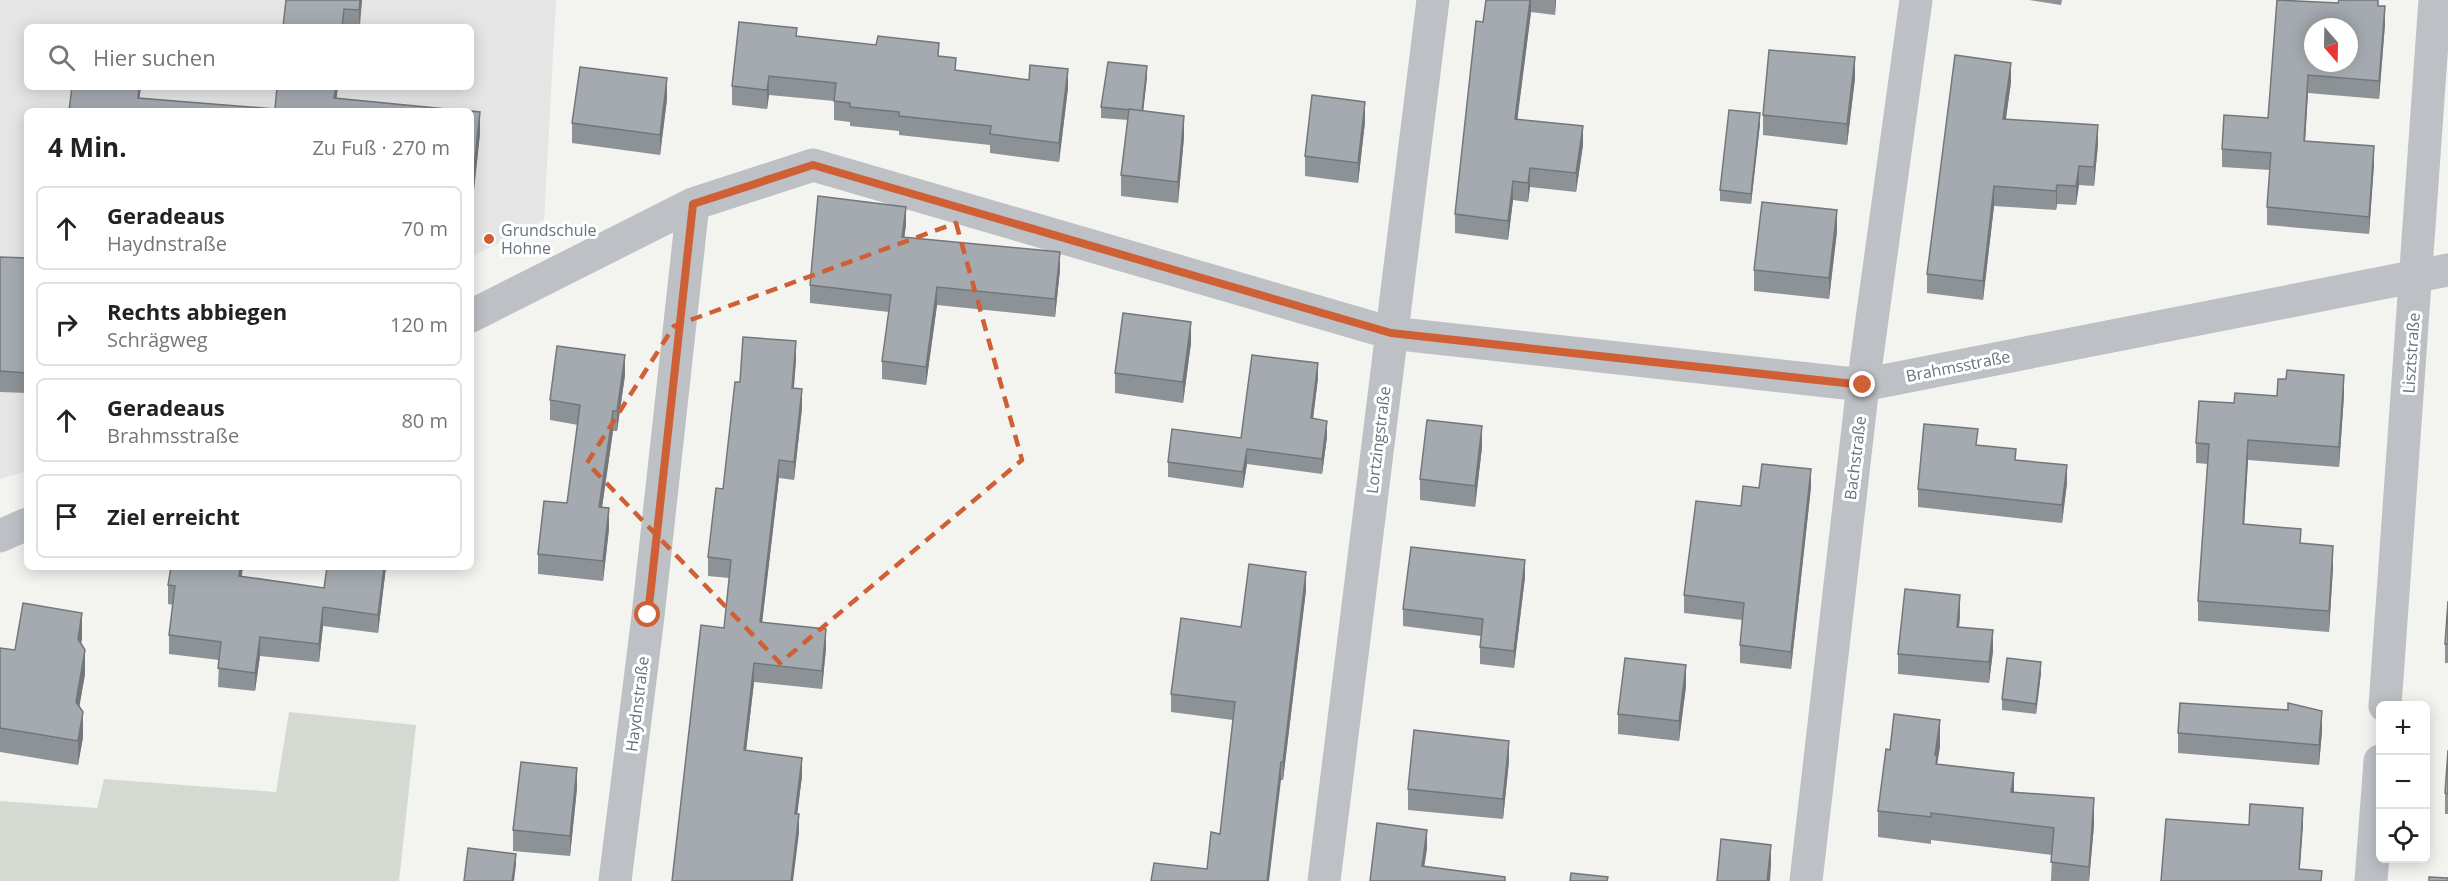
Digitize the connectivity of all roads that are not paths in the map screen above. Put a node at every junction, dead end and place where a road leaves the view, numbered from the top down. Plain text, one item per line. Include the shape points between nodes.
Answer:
1 (1433, 0) edge
2 (1916, 0) edge
3 (2435, 0) edge
4 (693, 204) junction
5 (2433, 272) edge
6 (474, 314) edge
7 (1391, 333) junction
8 (1863, 385) junction
9 (24, 525) edge
10 (0, 536) edge
11 (2385, 701) edge
12 (2377, 809) edge
13 (615, 881) edge
14 (1324, 881) edge
15 (1806, 881) edge
16 (2372, 881) edge

1 - 7 street, Lortzingstraße
2 - 8 street, Bachstraße
3 - 5 street, Lisztstraße
4 - 6 street, Brahmsstraße
4 - 7 street, Brahmsstraße via 813,165
4 - 13 street, Haydnstraße
5 - 8 street, Brahmsstraße
5 - 11 street, Lisztstraße
7 - 8 street, Brahmsstraße
7 - 14 street, Lortzingstraße
8 - 15 street, Bachstraße
9 - 10 street
12 - 16 street

